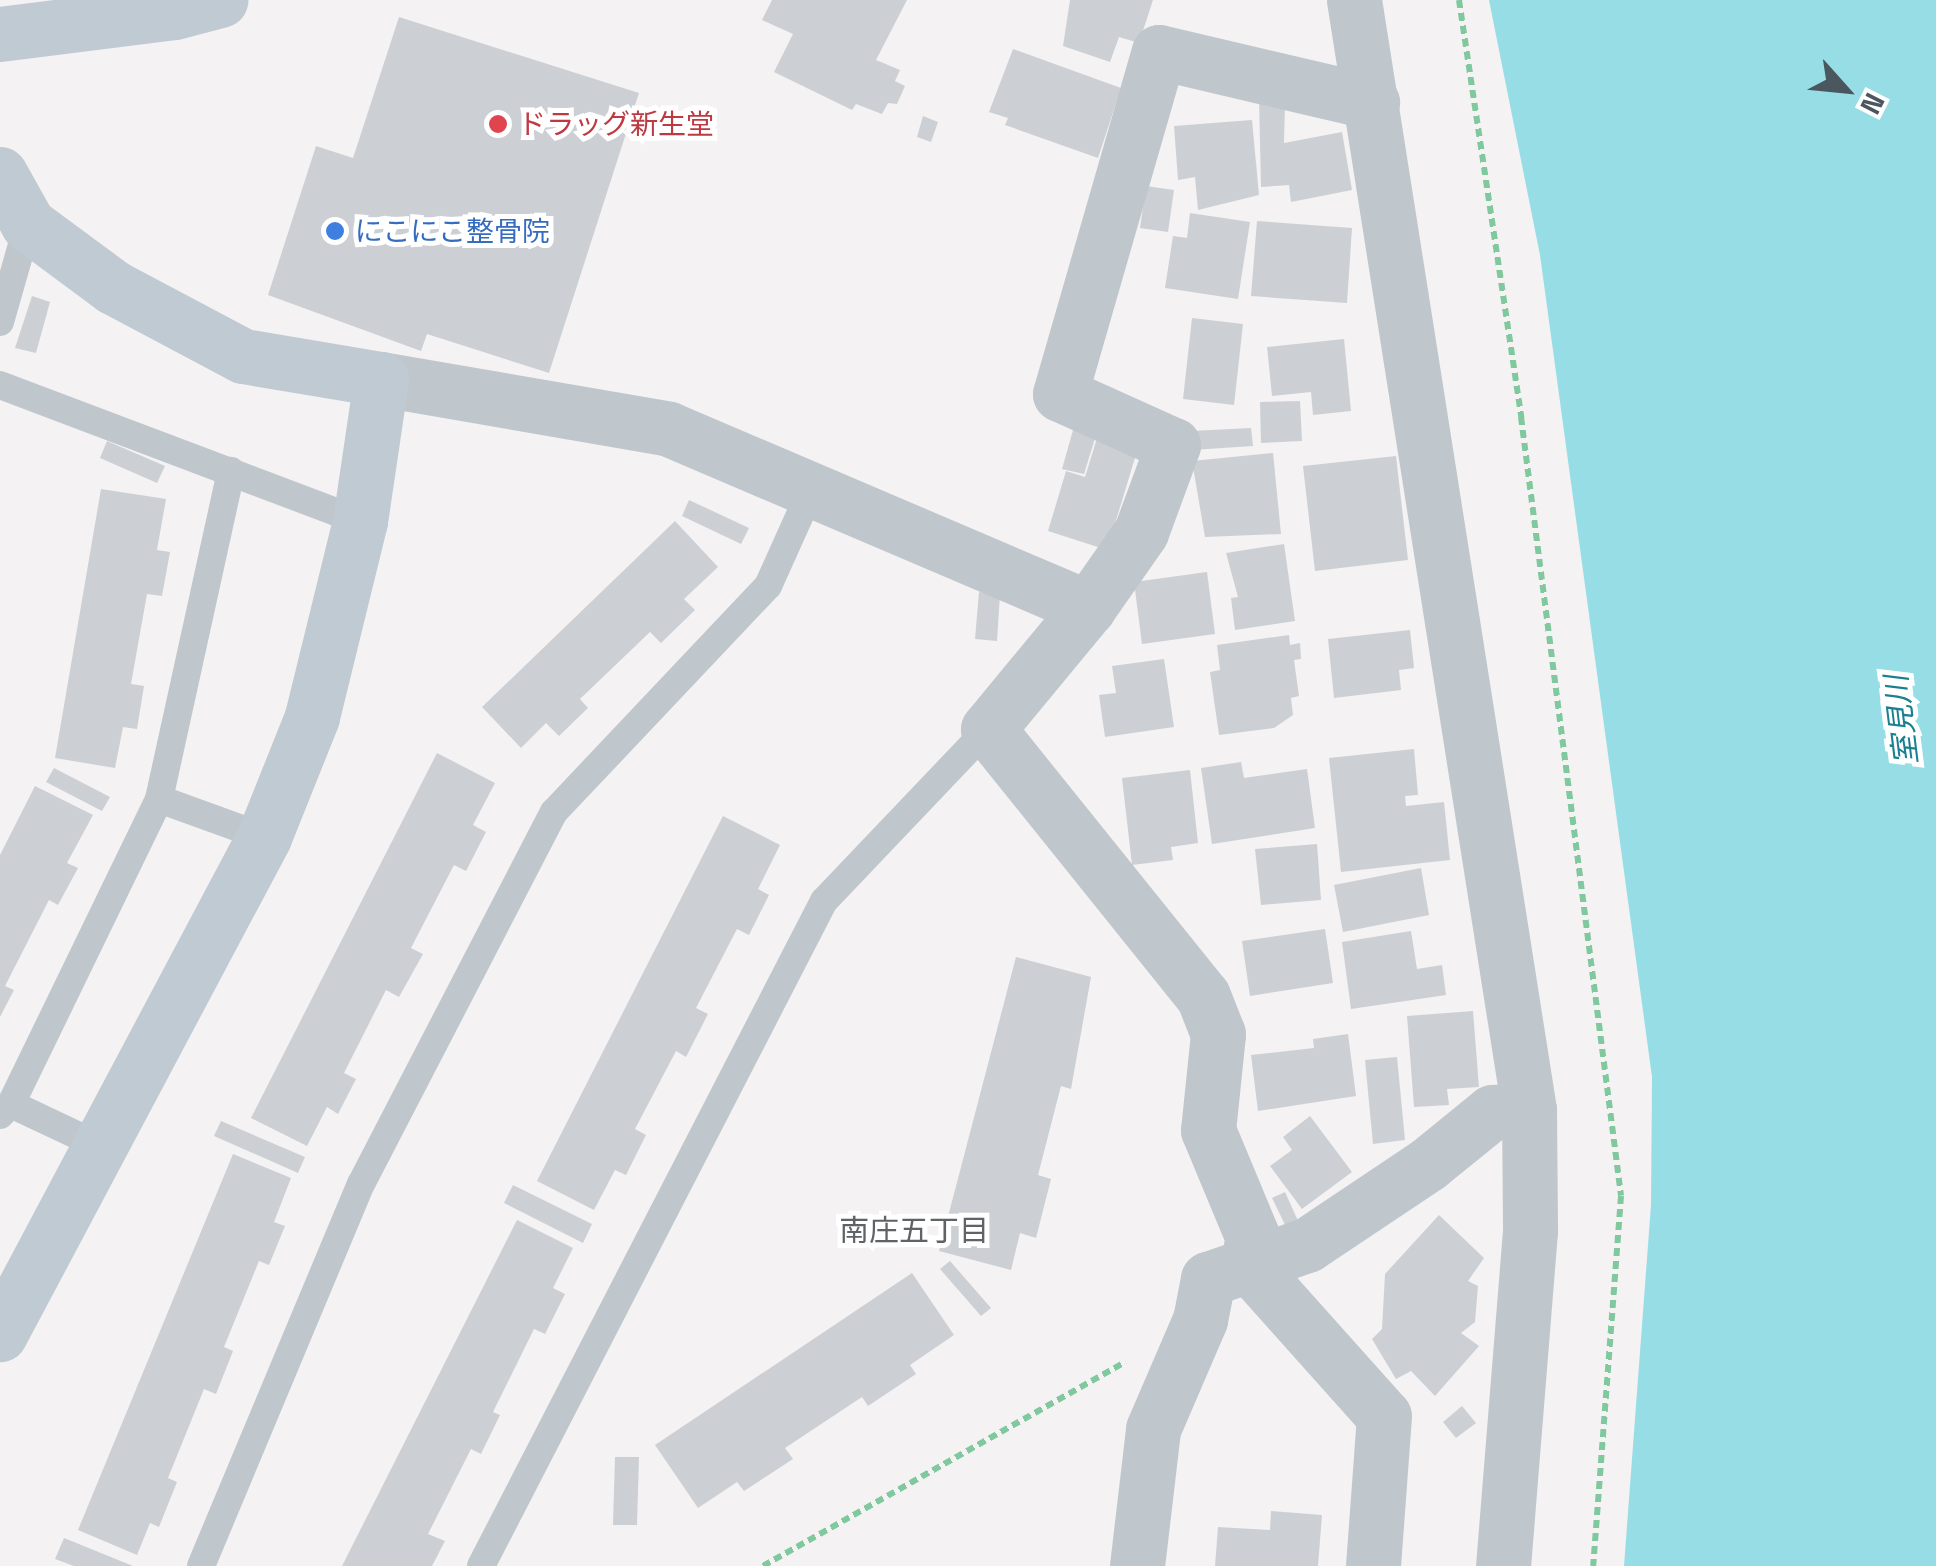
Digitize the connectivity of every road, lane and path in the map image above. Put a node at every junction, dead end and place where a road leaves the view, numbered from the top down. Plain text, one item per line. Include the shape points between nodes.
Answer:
1 (220, 0) edge
2 (1354, 0) edge
3 (1459, 0) edge
4 (0, 34) edge
5 (1372, 102) junction
6 (0, 174) edge
7 (28, 224) junction
8 (0, 322) edge
9 (380, 379) junction
10 (0, 385) edge
11 (231, 471) junction
12 (812, 488) junction
13 (360, 521) junction
14 (1088, 608) junction
15 (988, 729) junction
16 (159, 799) junction
17 (264, 836) junction
18 (6, 1109) edge
19 (1529, 1110) junction
20 (100, 1146) junction
21 (1247, 1263) junction
22 (0, 1334) edge
23 (1132, 1358) dead end
24 (201, 1566) edge
25 (481, 1566) edge
26 (763, 1566) edge
27 (1138, 1566) edge
28 (1373, 1566) edge
29 (1503, 1566) edge
30 (1593, 1566) edge

1 - 4 street via 176,12
2 - 5 street
3 - 30 path via 1521,417 1621,1196
5 - 14 street via 1159,52 1060,394 1173,444 1142,532
5 - 19 street
6 - 7 street
7 - 8 lane
7 - 9 street via 113,287 243,356
9 - 12 street via 668,429
9 - 13 street
10 - 11 lane
11 - 13 lane
11 - 16 lane
12 - 14 street
12 - 24 lane via 768,586 554,812 361,1184
13 - 17 street via 312,717
14 - 15 street
15 - 21 street via 1203,996 1218,1034 1208,1130 1253,1238
15 - 25 lane via 824,901
16 - 17 lane
16 - 18 lane
17 - 20 street
18 - 20 lane
19 - 21 street via 1492,1112 1307,1245
19 - 29 street via 1530,1231
20 - 22 street
21 - 27 street via 1208,1278 1200,1320 1154,1429
21 - 28 street via 1384,1416
23 - 26 path

